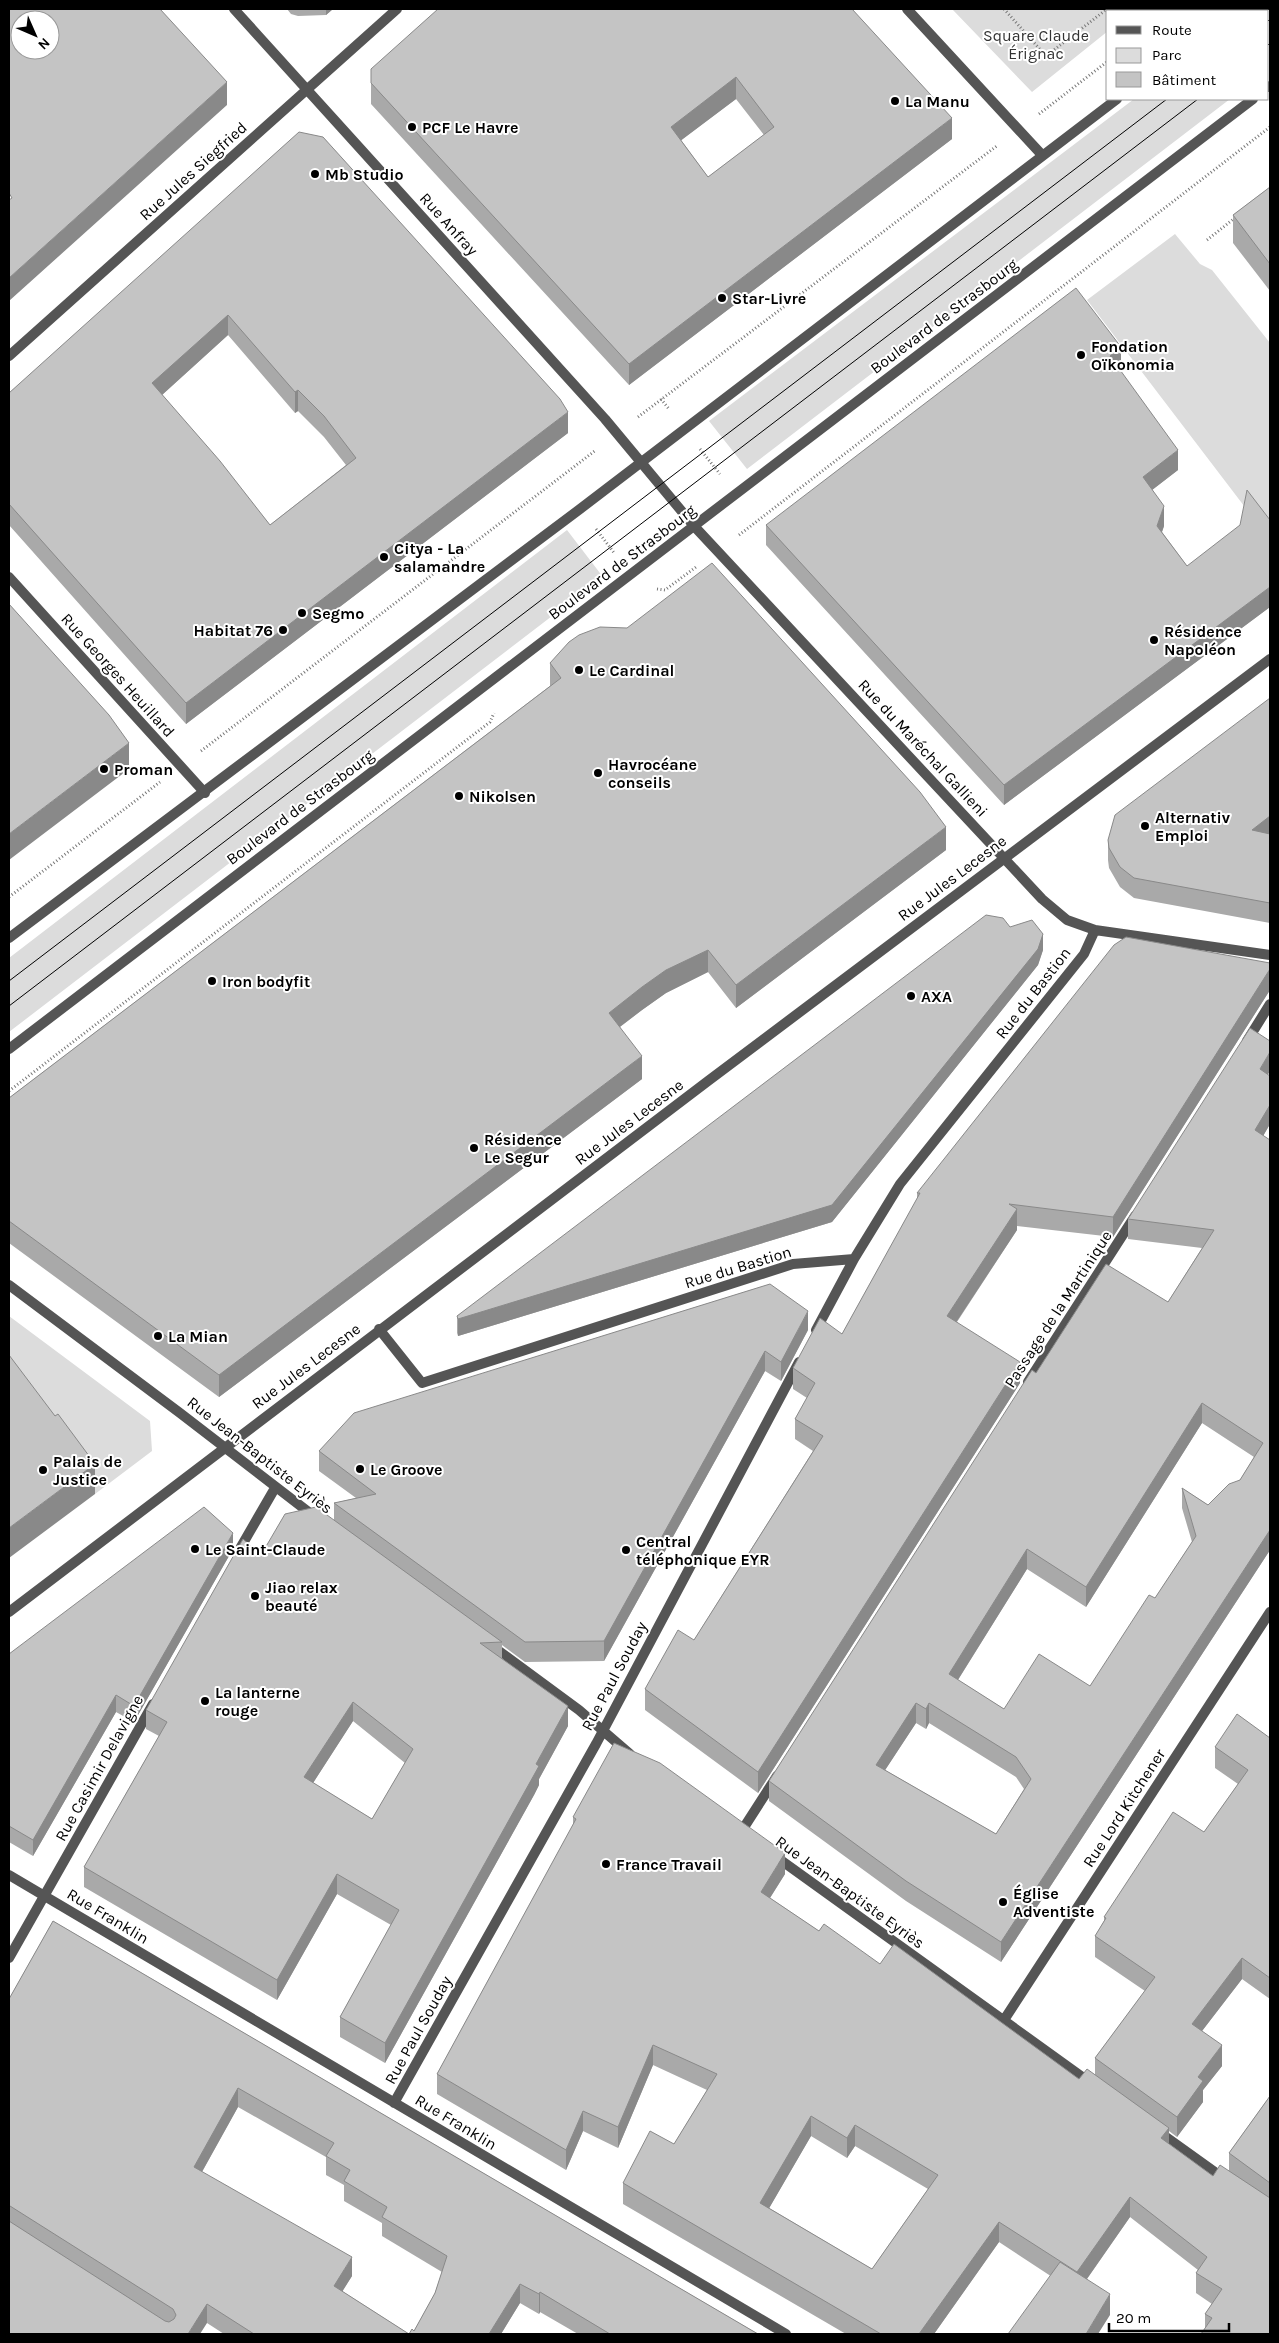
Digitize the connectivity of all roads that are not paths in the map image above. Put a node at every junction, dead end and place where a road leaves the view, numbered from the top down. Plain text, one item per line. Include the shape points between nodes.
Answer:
1 (234, 9) edge
2 (397, 9) edge
3 (907, 9) edge
4 (307, 89) junction
5 (1116, 100) edge
6 (1252, 100) edge
7 (1042, 155) junction
8 (9, 356) edge
9 (640, 462) junction
10 (694, 526) junction
11 (9, 577) edge
12 (1270, 659) edge
13 (204, 793) junction
14 (1004, 857) junction
15 (1095, 930) junction
16 (9, 938) edge
17 (1270, 955) edge
18 (1270, 1004) edge
19 (1244, 1046) edge
20 (9, 1049) edge
21 (1142, 1205) edge
22 (854, 1259) junction
23 (9, 1285) edge
24 (380, 1329) junction
25 (812, 1338) edge
26 (802, 1356) edge
27 (1024, 1389) edge
28 (224, 1448) junction
29 (275, 1488) junction
30 (326, 1525) edge
31 (234, 1560) edge
32 (9, 1612) edge
33 (1270, 1612) edge
34 (484, 1640) edge
35 (160, 1690) edge
36 (601, 1730) junction
37 (641, 1761) edge
38 (784, 1765) edge
39 (741, 1832) edge
40 (765, 1849) edge
41 (9, 1875) edge
42 (44, 1896) junction
43 (9, 1958) edge
44 (1004, 2020) junction
45 (1101, 2090) edge
46 (394, 2103) junction
47 (1149, 2125) edge
48 (1238, 2189) edge
49 (786, 2334) edge

1 - 4 street, Rue Anfray
2 - 4 street, Rue Jules Siegfried
3 - 7 street
4 - 8 street, Rue Jules Siegfried
4 - 9 street, Rue Anfray
5 - 7 street
6 - 10 street, Boulevard de Strasbourg
7 - 9 street
9 - 10 street, Rue du Maréchal Gallieni
9 - 13 street
10 - 14 street, Rue du Maréchal Gallieni
10 - 20 street, Boulevard de Strasbourg
11 - 13 street, Rue Georges Heuillard
12 - 14 street, Rue Jules Lecesne
13 - 16 street
14 - 15 street, Rue du Maréchal Gallieni via 1042,899 1067,920
14 - 24 street, Rue Jules Lecesne
15 - 17 street, Rue du Maréchal Gallieni
15 - 22 street, Rue du Bastion via 1084,954 900,1184
18 - 19 street
21 - 27 street, Passage de la Martinique
22 - 24 street, Rue du Bastion via 793,1264 422,1382
22 - 25 street
23 - 28 street, Rue Jean-Baptiste Eyriès
24 - 28 street, Rue Jules Lecesne
26 - 36 street, Rue Paul Souday
28 - 29 street, Rue Jean-Baptiste Eyriès
28 - 32 street, Rue Jules Lecesne
29 - 30 street, Rue Jean-Baptiste Eyriès
29 - 31 street
33 - 44 street, Rue Lord Kitchener
34 - 36 street
35 - 42 street, Rue Casimir Delavigne
36 - 37 street
36 - 46 street, Rue Paul Souday
38 - 39 street
40 - 44 street, Rue Jean-Baptiste Eyriès
41 - 42 street, Rue Franklin
42 - 43 street, Rue Casimir Delavigne
42 - 46 street, Rue Franklin
44 - 45 street, Rue Jean-Baptiste Eyriès
46 - 49 street, Rue Franklin
47 - 48 street

